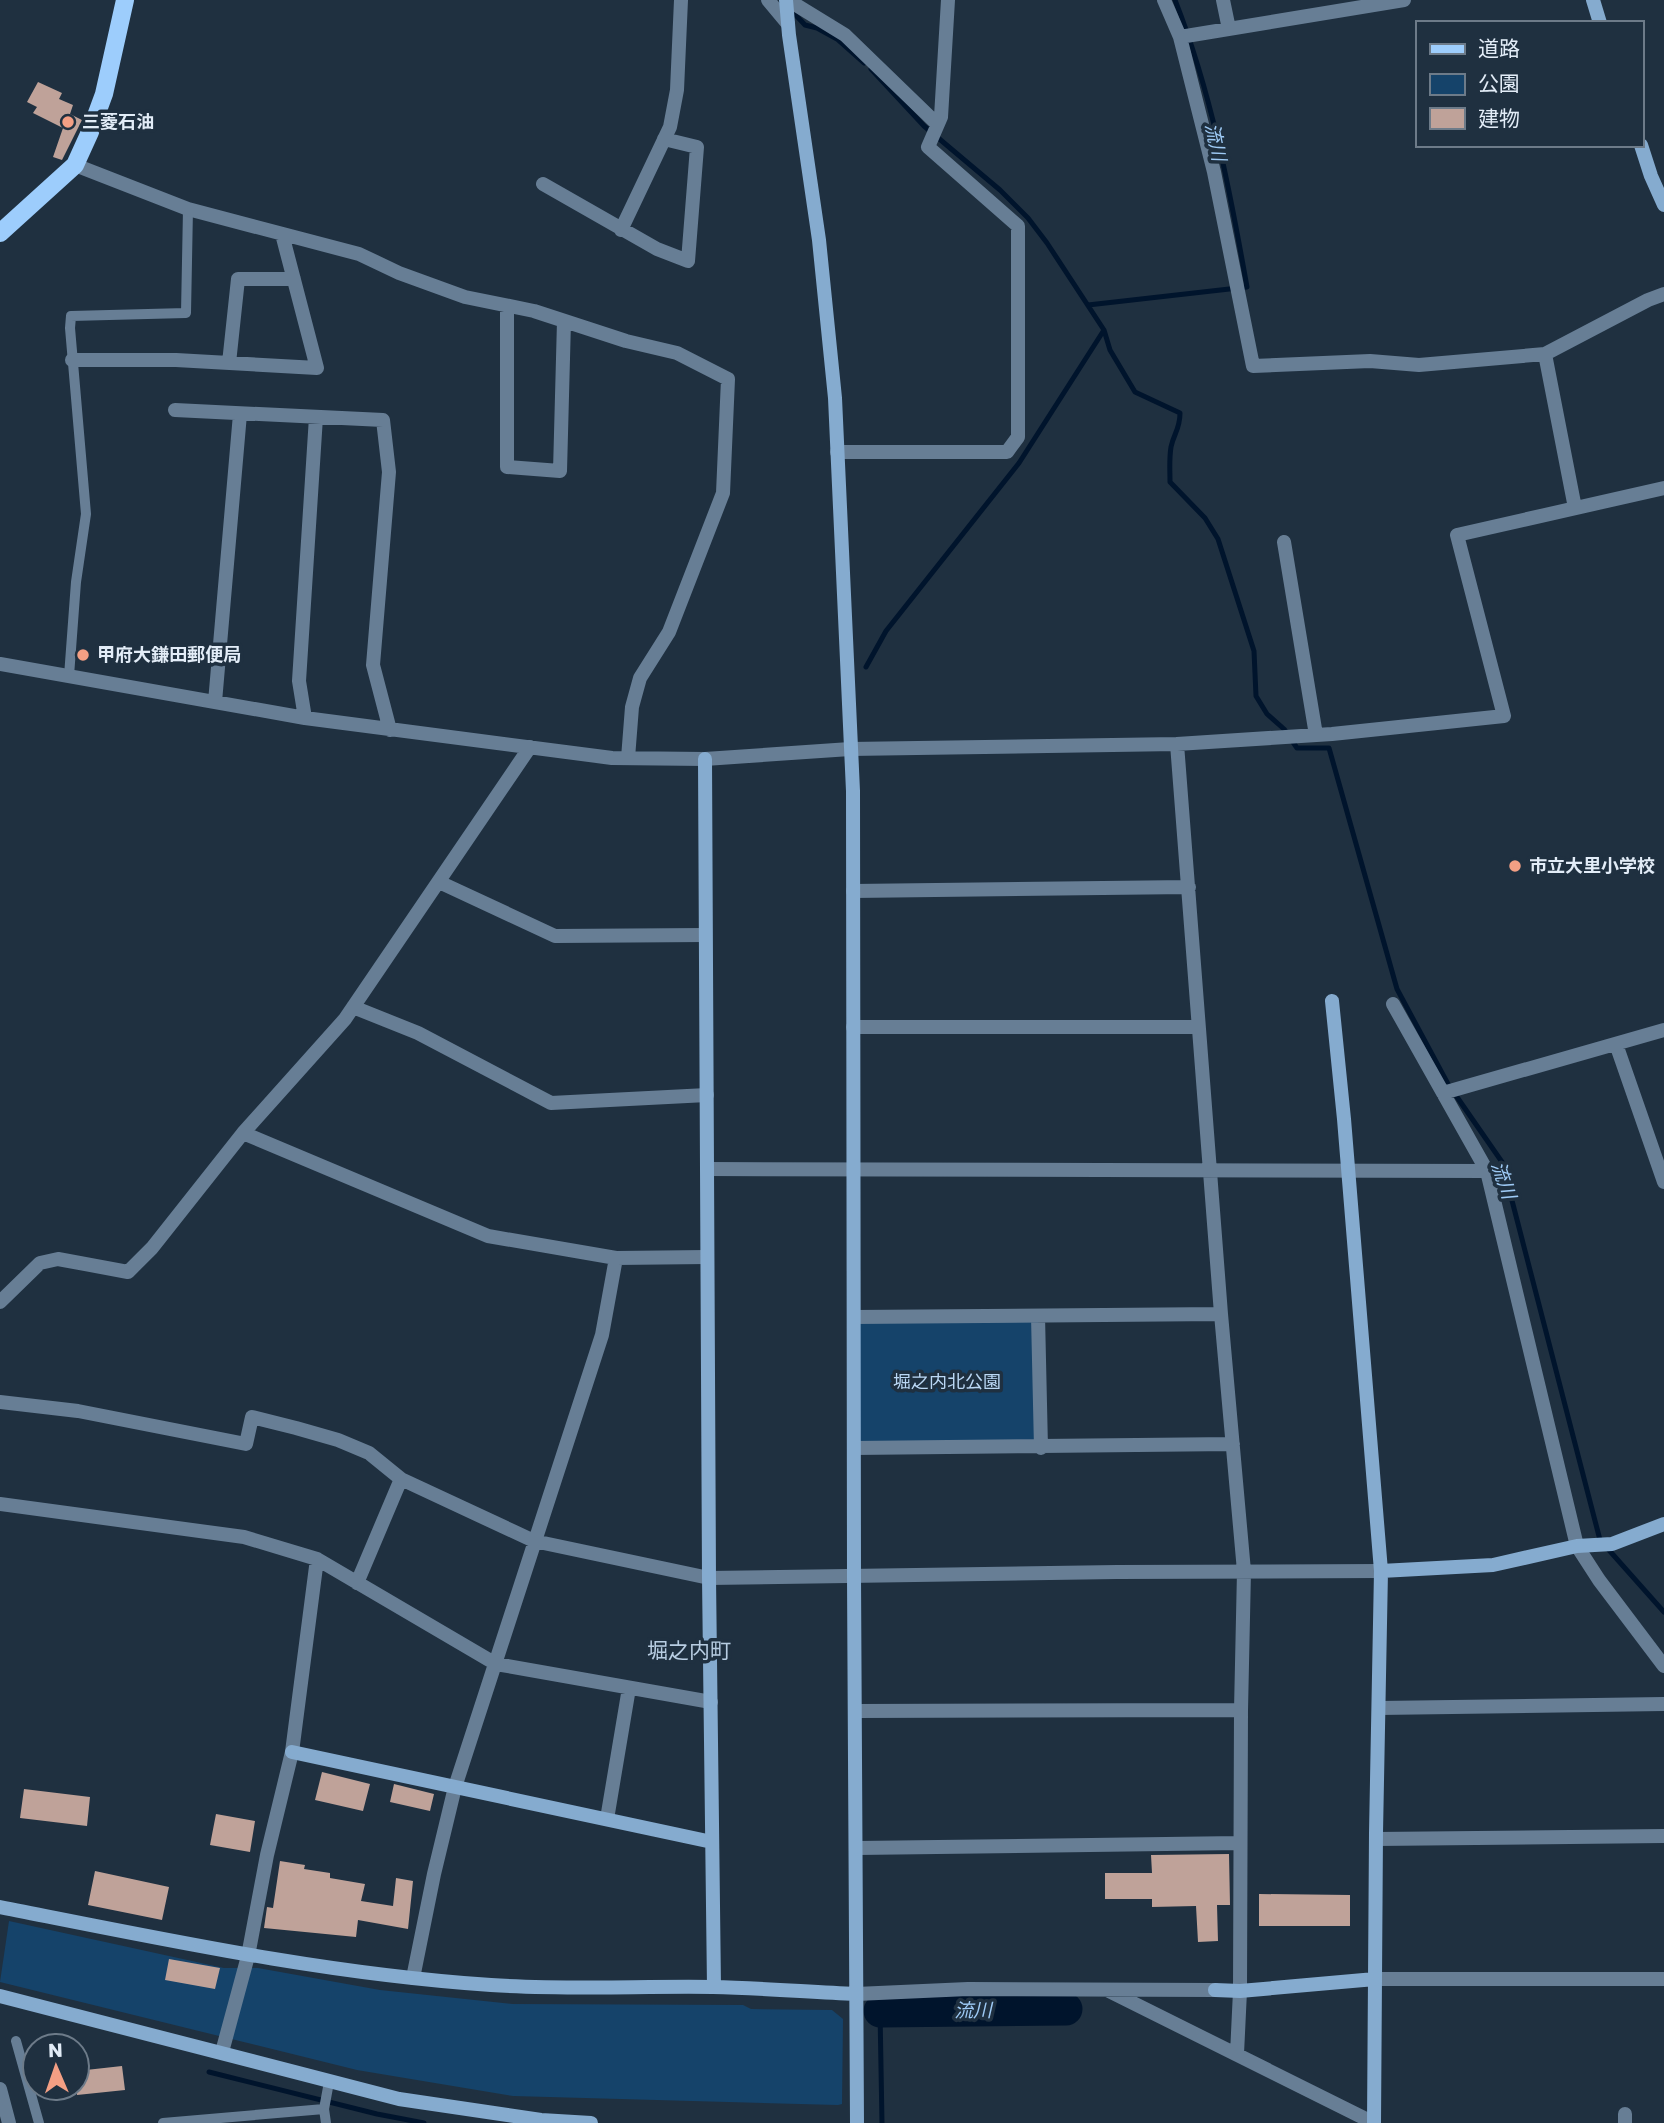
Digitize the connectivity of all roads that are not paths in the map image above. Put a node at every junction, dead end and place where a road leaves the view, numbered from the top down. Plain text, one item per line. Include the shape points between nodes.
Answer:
1 (125, 0) edge
2 (681, 0) edge
3 (768, 0) edge
4 (787, 0) edge
5 (948, 0) edge
6 (1164, 0) edge
7 (1223, 0) edge
8 (1404, 0) edge
9 (1593, 0) edge
10 (1599, 21) edge
11 (788, 23) junction
12 (1229, 29) junction
13 (1180, 37) junction
14 (937, 125) junction
15 (664, 139) junction
16 (1642, 147) edge
17 (75, 165) junction
18 (543, 184) dead end
19 (1664, 205) edge
20 (188, 209) junction
21 (621, 230) junction
22 (0, 233) edge
23 (282, 234) junction
24 (294, 279) junction
25 (1664, 294) edge
26 (507, 306) junction
27 (564, 321) junction
28 (1545, 354) junction
29 (72, 360) junction
30 (229, 363) junction
31 (175, 410) dead end
32 (240, 414) junction
33 (316, 417) junction
34 (837, 452) junction
35 (1664, 488) edge
36 (1575, 508) junction
37 (1284, 542) dead end
38 (0, 664) edge
39 (69, 676) junction
40 (215, 702) junction
41 (305, 718) junction
42 (390, 730) junction
43 (1310, 735) junction
44 (1177, 744) junction
45 (530, 747) junction
46 (850, 749) junction
47 (628, 758) junction
48 (705, 759) junction
49 (439, 882) junction
50 (1189, 887) junction
51 (853, 891) junction
52 (705, 934) junction
53 (1332, 1001) dead end
54 (1393, 1004) dead end
55 (353, 1007) junction
56 (853, 1027) junction
57 (1199, 1027) junction
58 (1664, 1030) edge
59 (1616, 1044) junction
60 (1448, 1092) junction
61 (707, 1096) junction
62 (243, 1133) junction
63 (853, 1168) junction
64 (707, 1169) junction
65 (1211, 1170) junction
66 (1348, 1171) junction
67 (1487, 1171) junction
68 (1664, 1182) edge
69 (708, 1257) junction
70 (616, 1258) junction
71 (0, 1302) edge
72 (1221, 1314) junction
73 (1038, 1316) junction
74 (854, 1317) junction
75 (0, 1402) edge
76 (1233, 1444) junction
77 (854, 1448) junction
78 (1041, 1448) junction
79 (401, 1479) junction
80 (0, 1504) edge
81 (1664, 1524) edge
82 (534, 1541) junction
83 (1583, 1545) junction
84 (317, 1559) junction
85 (1381, 1570) junction
86 (1244, 1571) junction
87 (854, 1577) junction
88 (709, 1578) junction
89 (357, 1583) junction
90 (496, 1664) junction
91 (1664, 1667) edge
92 (629, 1688) junction
93 (711, 1702) junction
94 (1664, 1704) edge
95 (1379, 1708) junction
96 (1241, 1710) junction
97 (855, 1711) junction
98 (292, 1752) junction
99 (455, 1787) junction
100 (607, 1819) junction
101 (1664, 1836) edge
102 (1376, 1839) junction
103 (712, 1842) junction
104 (1240, 1843) junction
105 (857, 1848) junction
106 (0, 1907) edge
107 (248, 1956) junction
108 (413, 1978) junction
109 (1375, 1979) junction
110 (1664, 1979) edge
111 (713, 1987) junction
112 (1106, 1990) junction
113 (1240, 1991) junction
114 (856, 1994) junction
115 (0, 1996) edge
116 (16, 2040) dead end
117 (222, 2053) junction
118 (1237, 2054) junction
119 (328, 2087) junction
120 (0, 2089) edge
121 (324, 2108) junction
122 (9, 2123) edge
123 (38, 2123) edge
124 (163, 2123) edge
125 (326, 2123) edge
126 (591, 2123) edge
127 (857, 2123) edge
128 (1374, 2123) edge

1 - 17 main road via 104,94
2 - 15 street via 677,90
3 - 11 street
4 - 11 street
4 - 14 street via 845,35
5 - 14 street
6 - 13 street
7 - 12 street
8 - 12 street
9 - 10 street
11 - 34 street via 819,240
12 - 13 street
13 - 28 street via 1214,172 1253,366 1370,361 1419,365
14 - 34 street via 928,147 1018,226 1018,437 1007,452
15 - 21 street
15 - 21 street via 697,147 688,261
16 - 19 street
17 - 20 street
17 - 22 main road
18 - 21 street
20 - 23 street
20 - 29 lane via 186,313 71,316
23 - 24 street
23 - 26 street via 359,254 465,297
24 - 30 street via 238,279
24 - 30 street via 317,368
25 - 28 street
26 - 27 street
26 - 27 street via 507,467 560,471
27 - 47 street via 677,352 728,379 723,493 669,632 640,678 632,707
28 - 36 street
29 - 30 street
29 - 39 lane via 86,514
31 - 32 street
32 - 33 street
32 - 40 street
33 - 41 street via 299,681
33 - 42 street via 383,420 389,472 373,665
34 - 46 street
35 - 36 street
36 - 43 street via 1457,535 1504,716
37 - 43 street
38 - 39 street
39 - 40 street
40 - 41 street
41 - 42 street
42 - 45 street
43 - 44 street
44 - 46 street
44 - 50 street
45 - 47 street
45 - 49 street
46 - 48 street
46 - 51 street
47 - 48 street
48 - 52 street
49 - 52 street via 555,936
49 - 55 street
50 - 51 street
50 - 57 street
51 - 56 street
52 - 61 street
53 - 66 street
54 - 60 street
55 - 61 street via 418,1033 551,1103
55 - 62 street
56 - 57 street
56 - 63 street
57 - 65 street
58 - 59 street
59 - 60 street
59 - 68 street
60 - 67 street
61 - 64 street
62 - 70 street via 488,1236
62 - 71 street via 128,1272 58,1259 40,1263
63 - 64 street
63 - 65 street
63 - 74 street
64 - 69 street
65 - 66 street
65 - 72 street
66 - 67 street
66 - 85 street
67 - 83 street
69 - 70 street
69 - 88 street
70 - 82 street via 602,1335
72 - 73 street
72 - 76 street
73 - 74 street
73 - 78 street
74 - 77 street
75 - 79 street via 78,1411 246,1444 252,1417 369,1453
76 - 78 street
76 - 86 street
77 - 78 street
77 - 87 street
79 - 82 street
79 - 89 street
80 - 84 street via 244,1537
81 - 83 street via 1612,1544
82 - 88 street
82 - 90 street
83 - 85 street via 1493,1565
83 - 91 street via 1599,1580
84 - 89 street
84 - 98 street
85 - 86 street
85 - 95 street
86 - 87 street
86 - 96 street
87 - 88 street
87 - 97 street
88 - 93 street
89 - 90 street
90 - 92 street
90 - 99 street
92 - 93 street
92 - 100 street
93 - 103 street
94 - 95 street
95 - 102 street
96 - 97 street
96 - 104 street
97 - 105 street
98 - 99 street
98 - 107 street
99 - 100 street
99 - 108 street
100 - 103 street
101 - 102 street
102 - 109 street
103 - 111 street
104 - 105 street
104 - 113 street
105 - 114 street
106 - 107 street
107 - 108 street
107 - 117 street
108 - 111 street via 492,1985
109 - 110 street
109 - 113 street
109 - 128 street
111 - 114 street
112 - 113 street
112 - 114 street
112 - 118 street
113 - 118 street
114 - 127 street
115 - 117 street
116 - 123 lane
117 - 119 street
118 - 128 street
119 - 121 lane
119 - 126 street via 541,2120
120 - 122 street
121 - 124 lane
121 - 125 lane

